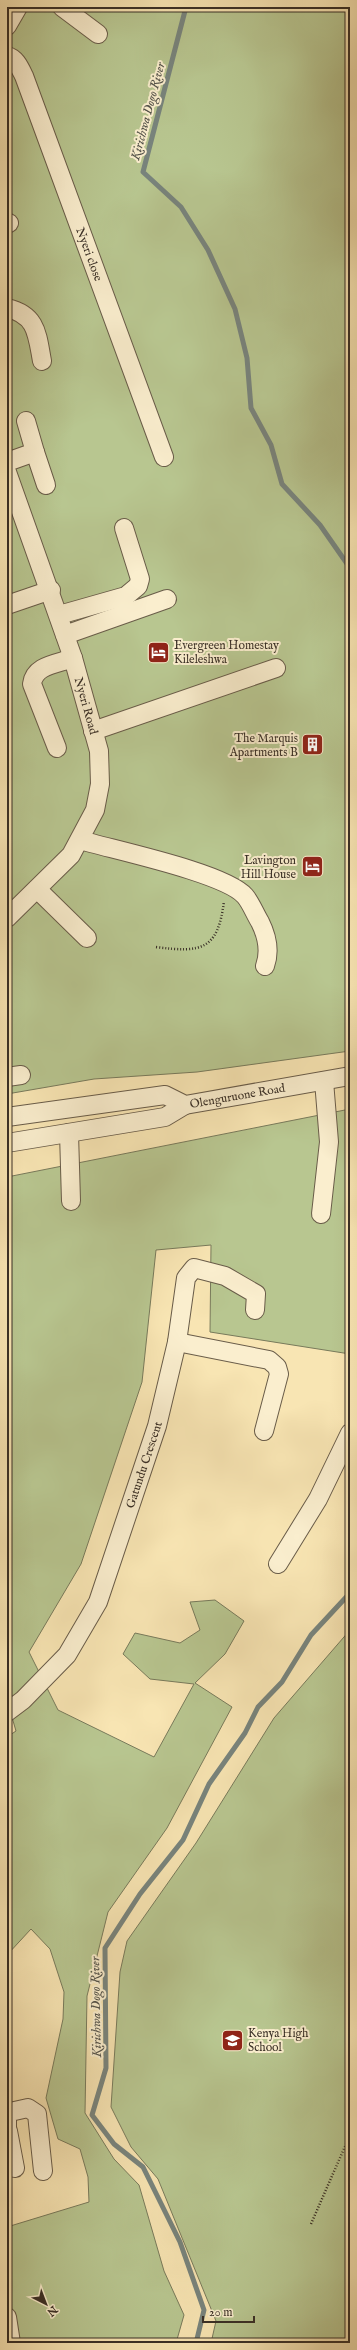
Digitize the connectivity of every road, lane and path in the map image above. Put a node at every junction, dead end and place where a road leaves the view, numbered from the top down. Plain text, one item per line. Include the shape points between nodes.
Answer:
1 (18, 7) edge
2 (62, 7) edge
3 (7, 26) edge
4 (98, 34) dead end
5 (7, 56) edge
6 (7, 308) edge
7 (42, 361) dead end
8 (26, 421) dead end
9 (34, 452) junction
10 (164, 458) dead end
11 (7, 462) edge
12 (8, 478) edge
13 (46, 484) dead end
14 (124, 528) dead end
15 (50, 590) junction
16 (167, 599) dead end
17 (7, 605) edge
18 (59, 615) junction
19 (65, 634) junction
20 (73, 658) junction
21 (276, 668) dead end
22 (93, 731) junction
23 (57, 748) dead end
24 (80, 840) junction
25 (227, 885) junction
26 (37, 889) junction
27 (7, 918) edge
28 (86, 938) dead end
29 (156, 947) dead end
30 (265, 966) dead end
31 (350, 1076) edge
32 (324, 1081) junction
33 (185, 1106) junction
34 (7, 1117) edge
35 (69, 1133) junction
36 (7, 1143) edge
37 (70, 1201) dead end
38 (321, 1214) dead end
39 (256, 1310) dead end
40 (177, 1342) junction
41 (264, 1431) dead end
42 (350, 1433) edge
43 (278, 1564) dead end
44 (7, 1712) edge
45 (8, 2131) edge
46 (350, 2135) edge
47 (15, 2168) dead end
48 (43, 2171) dead end
49 (311, 2224) dead end
50 (7, 2317) edge
51 (11, 2343) edge

1 - 3 street
2 - 4 street
5 - 10 street, Nyeri close via 12,57 24,76
6 - 7 street via 27,315 36,330
8 - 9 street
9 - 11 street
9 - 13 street
12 - 15 street, Nyeri Road
14 - 18 street via 140,579 138,586 126,596
15 - 17 street
15 - 18 street, Nyeri Road
16 - 19 street
18 - 19 street, Nyeri Road
19 - 20 street, Nyeri Road
20 - 22 street, Nyeri Road
20 - 23 street via 40,669 33,676 32,684
21 - 22 street
22 - 24 street, Nyeri Road via 99,751 100,784 95,810
24 - 25 street via 195,872
24 - 26 street, Nyeri Road via 71,855
25 - 29 path via 220,925 213,938 204,946 183,950
25 - 30 street via 244,895 263,929 269,955
26 - 27 street, Nyeri Road
26 - 28 street
31 - 32 street, Olenguruone Road
32 - 33 street, Olenguruone Road
32 - 38 street via 329,1142
33 - 34 street, Olenguruone Road via 165,1095
33 - 35 street via 165,1117
35 - 36 street
35 - 37 street
39 - 40 street, Gatundu Crescent via 256,1294 225,1276 194,1268 186,1278
40 - 41 street via 269,1360 277,1367 279,1374
40 - 44 street, Gatundu Crescent via 157,1426 98,1602 66,1654 23,1700
42 - 43 street via 318,1499
45 - 47 street
45 - 48 street via 10,2112 28,2108 37,2114
46 - 49 path
50 - 51 street

